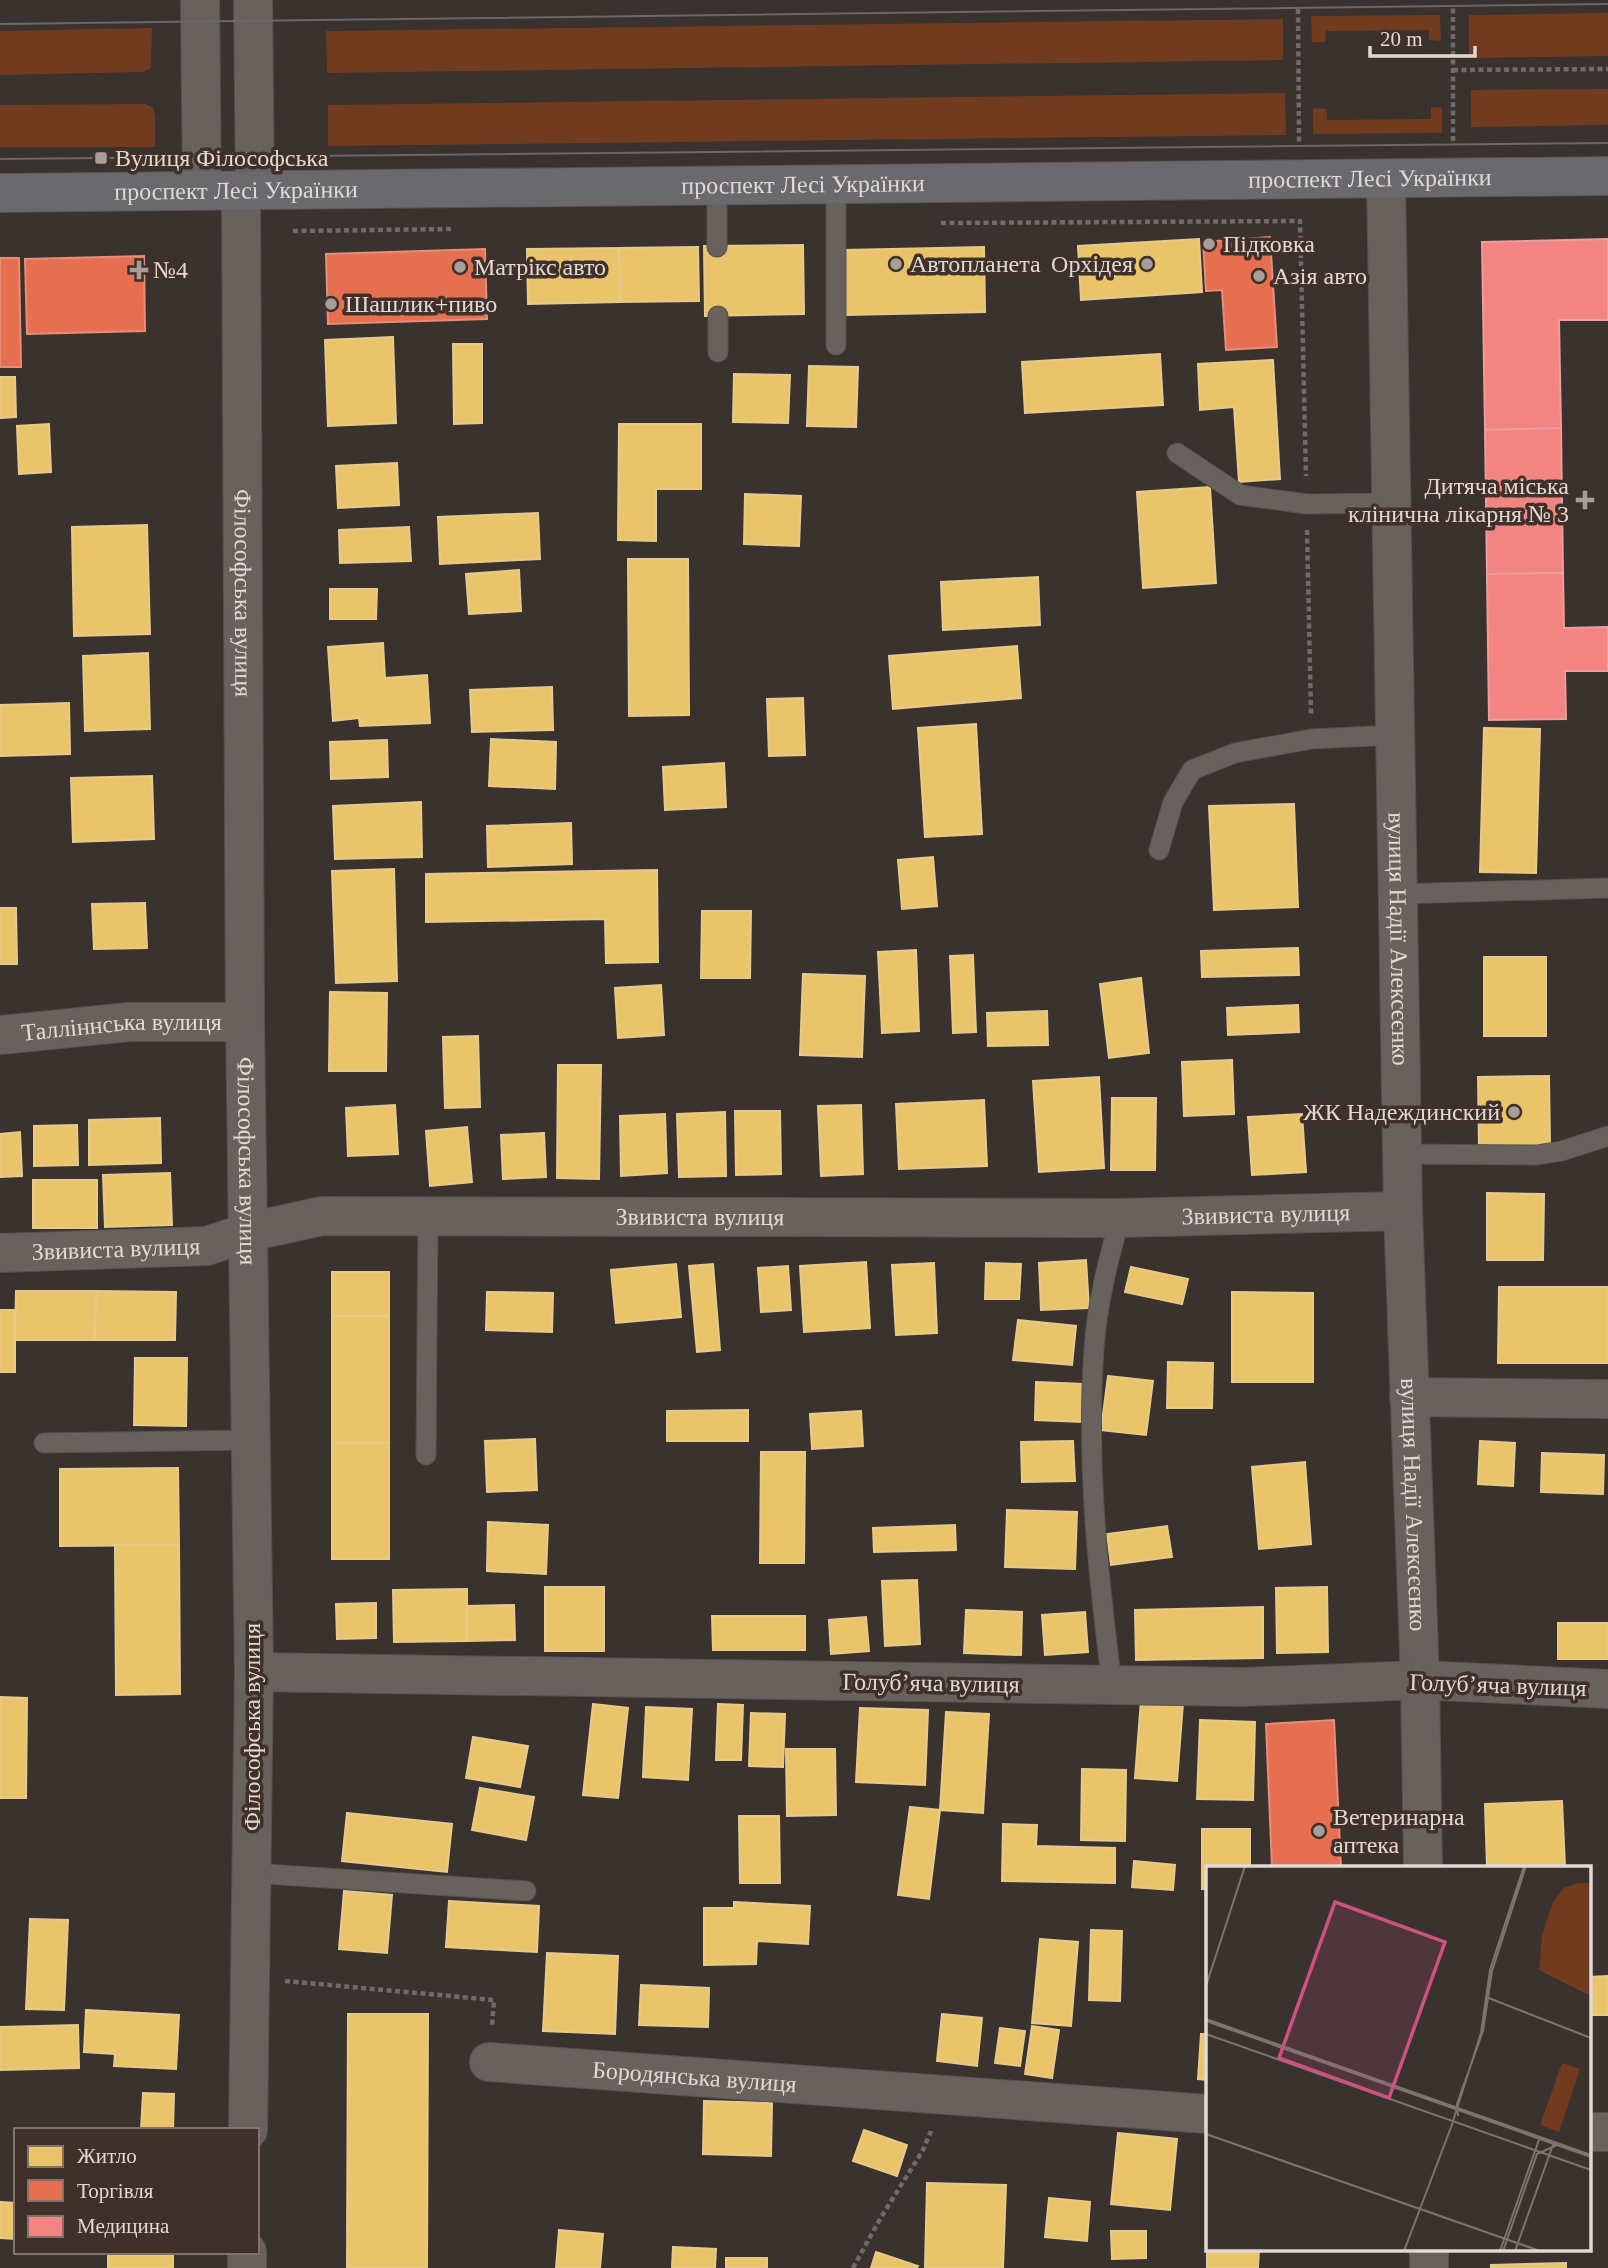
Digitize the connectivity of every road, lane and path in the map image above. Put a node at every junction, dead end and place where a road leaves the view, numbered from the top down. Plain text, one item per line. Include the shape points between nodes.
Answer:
1 (200, 0) edge
2 (253, 0) edge
3 (1453, 6) dead end
4 (1298, 9) dead end
5 (1608, 69) edge
6 (1453, 70) junction
7 (1453, 145) dead end
8 (1299, 146) dead end
9 (1608, 176) edge
10 (1386, 179) junction
11 (836, 184) junction
12 (717, 185) junction
13 (202, 191) junction
14 (248, 191) junction
15 (0, 194) edge
16 (1300, 221) dead end
17 (932, 223) dead end
18 (457, 229) dead end
19 (293, 231) dead end
20 (717, 247) dead end
21 (718, 316) dead end
22 (836, 345) dead end
23 (718, 352) dead end
24 (1177, 453) dead end
25 (1392, 503) junction
26 (1394, 736) junction
27 (1159, 850) dead end
28 (1608, 888) edge
29 (1397, 894) junction
30 (245, 1021) junction
31 (0, 1035) edge
32 (1608, 1136) edge
33 (1402, 1154) junction
34 (1403, 1211) junction
35 (428, 1216) junction
36 (1119, 1218) junction
37 (249, 1232) junction
38 (0, 1253) edge
39 (1409, 1397) junction
40 (1608, 1399) edge
41 (250, 1440) junction
42 (44, 1443) dead end
43 (426, 1455) dead end
44 (254, 1672) junction
45 (1420, 1680) junction
46 (1112, 1685) junction
47 (1608, 1689) edge
48 (1423, 1866) edge
49 (250, 1872) junction
50 (526, 1891) dead end
51 (249, 1978) junction
52 (489, 2062) joint
53 (946, 2095) junction
54 (1206, 2114) edge
55 (248, 2128) edge
56 (1429, 2250) edge
57 (853, 2268) edge
58 (1429, 2268) edge

1 - 13 street
2 - 14 street, Філософська вулиця
3 - 6 path
4 - 8 path
5 - 6 path
6 - 7 path
9 - 10 main road, проспект Лесі Українки
10 - 11 main road, проспект Лесі Українки
10 - 25 street, вулиця Надії Алексєєнко
11 - 12 main road, проспект Лесі Українки
11 - 22 lane
12 - 14 main road, проспект Лесі Українки
12 - 20 lane
13 - 14 main road, проспект Лесі Українки
13 - 15 main road, проспект Лесі Українки
14 - 30 street, Філософська вулиця
16 - 17 path
18 - 19 path
21 - 23 lane
24 - 25 lane via 1240,495 1307,504
25 - 26 street, вулиця Надії Алексєєнко
26 - 27 lane via 1311,739 1235,753 1192,770 1173,802
26 - 29 street, вулиця Надії Алексєєнко
28 - 29 lane
29 - 33 street, вулиця Надії Алексєєнко
30 - 31 street, Талліннська вулиця via 129,1022
30 - 37 street, Філософська вулиця
32 - 33 lane via 1537,1155
33 - 34 street, вулиця Надії Алексєєнко
34 - 36 street, Звивиста вулиця
34 - 39 street, вулиця Надії Алексєєнко
35 - 36 street, Звивиста вулиця
35 - 37 street, Звивиста вулиця via 323,1216
35 - 43 lane
36 - 46 lane via 1094,1348 1091,1452 1096,1551
37 - 38 street, Звивиста вулиця via 206,1247
37 - 41 street, Філософська вулиця
39 - 40 street
39 - 45 street, вулиця Надії Алексєєнко
41 - 42 lane
41 - 44 street, Філософська вулиця
44 - 46 street, Голубʼяча вулиця
44 - 49 street, Філософська вулиця
45 - 46 street, Голубʼяча вулиця via 1242,1687
45 - 47 street, Голубʼяча вулиця
45 - 48 street, вулиця Надії Алексєєнко
49 - 50 lane
49 - 51 street, Філософська вулиця
51 - 52 path via 494,2000
51 - 55 street, Філософська вулиця
52 - 53 street, Бородянська вулиця
53 - 54 street, Бородянська вулиця
53 - 57 path via 923,2150
56 - 58 street

